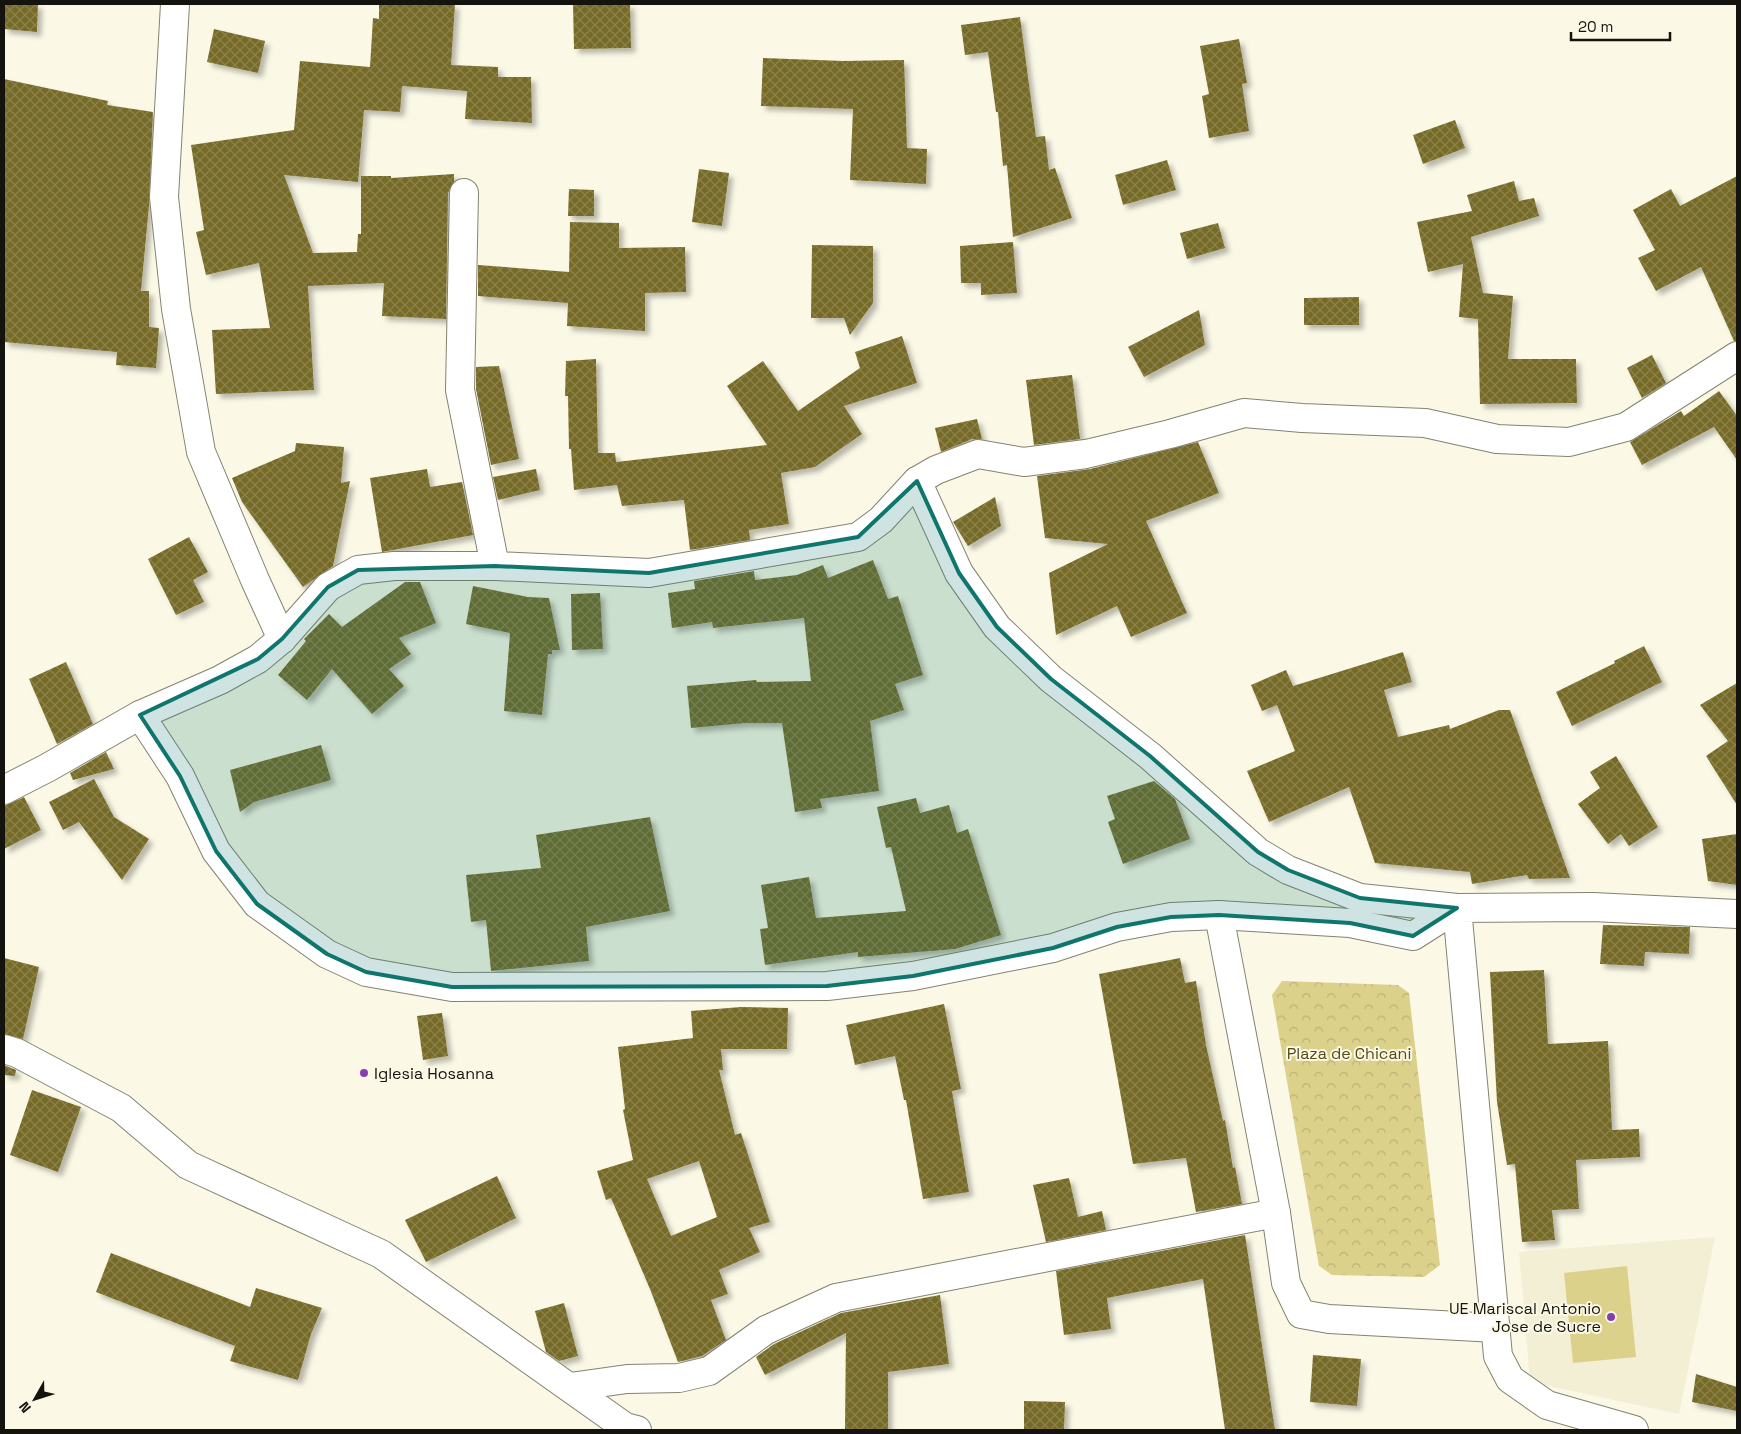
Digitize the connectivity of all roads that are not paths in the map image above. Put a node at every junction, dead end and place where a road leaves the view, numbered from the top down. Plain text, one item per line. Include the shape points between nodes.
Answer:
1 (174, 4) edge
2 (464, 193) dead end
3 (1737, 356) edge
4 (917, 481) junction
5 (495, 566) junction
6 (282, 639) junction
7 (140, 715) junction
8 (4, 790) edge
9 (1457, 908) junction
10 (1737, 914) edge
11 (1218, 915) junction
12 (4, 1048) edge
13 (1276, 1213) junction
14 (1496, 1328) junction
15 (570, 1388) junction
16 (637, 1430) edge
17 (1634, 1430) edge

1 - 6 street via 164,197 178,318 202,452 254,580
2 - 5 street via 460,390
3 - 4 street via 1626,427 1569,442 1497,439 1424,423 1244,412 1086,454 1024,462 978,454
4 - 5 street via 880,520 858,537 649,573
4 - 9 street via 958,572 997,627 1051,679 1150,756 1258,852 1288,870 1360,898
5 - 6 street via 394,566 358,570 328,587
6 - 7 street via 258,659 220,680
7 - 8 street
7 - 11 street via 180,776 216,850 257,904 327,954 366,972 452,987 826,986 914,976 1054,948 1117,927 1171,917
9 - 10 street via 1593,907
9 - 11 street via 1413,936 1350,923
9 - 14 street
11 - 13 street
12 - 15 street via 121,1108 188,1165 381,1254
13 - 14 street via 1286,1283 1301,1314 1329,1319
13 - 15 street via 836,1298 766,1330 709,1371 679,1378 627,1379
14 - 17 street via 1498,1356 1510,1379 1546,1405
15 - 16 street via 625,1427

